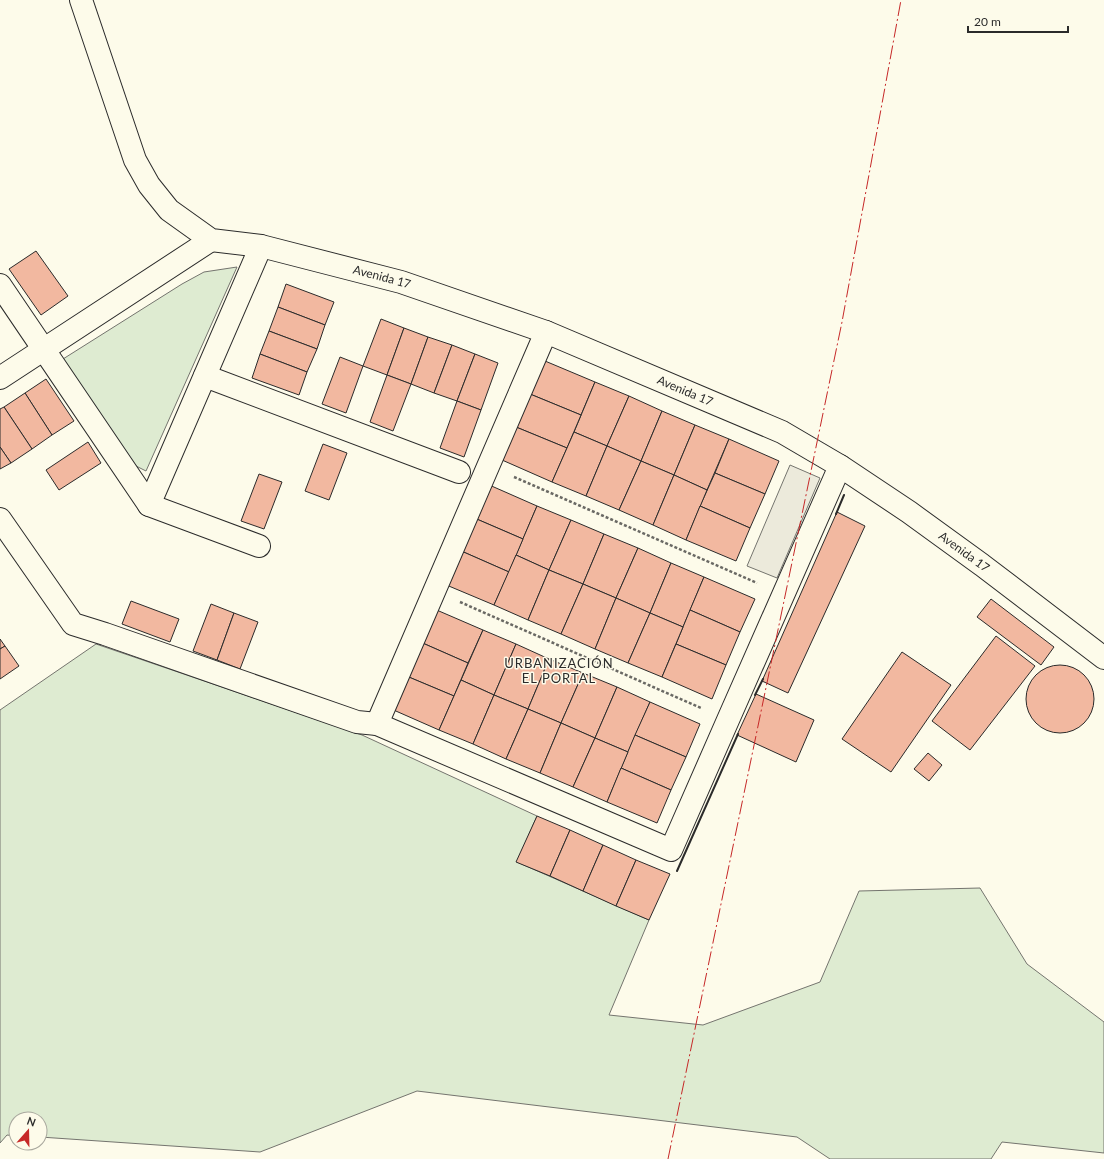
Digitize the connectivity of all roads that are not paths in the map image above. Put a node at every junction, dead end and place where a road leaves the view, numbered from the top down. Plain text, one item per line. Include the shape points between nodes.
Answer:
1 (81, 0) edge
2 (211, 240) junction
3 (261, 246) junction
4 (0, 285) edge
5 (546, 332) junction
6 (44, 350) junction
7 (205, 376) junction
8 (0, 378) edge
9 (840, 466) junction
10 (459, 472) dead end
11 (149, 505) junction
12 (0, 519) edge
13 (259, 546) dead end
14 (1104, 658) edge
15 (377, 724) junction

1 - 2 street via 135,160 149,185 169,210
2 - 3 street, Avenida 17
2 - 6 street
3 - 5 street, Avenida 17 via 401,282
3 - 7 street
4 - 6 street
5 - 9 street, Avenida 17 via 782,432
5 - 15 street
6 - 8 street
6 - 11 street
7 - 10 street
7 - 11 street
9 - 14 street, Avenida 17 via 909,512
9 - 15 street via 671,850
11 - 13 street
12 - 15 street via 74,624 356,722

